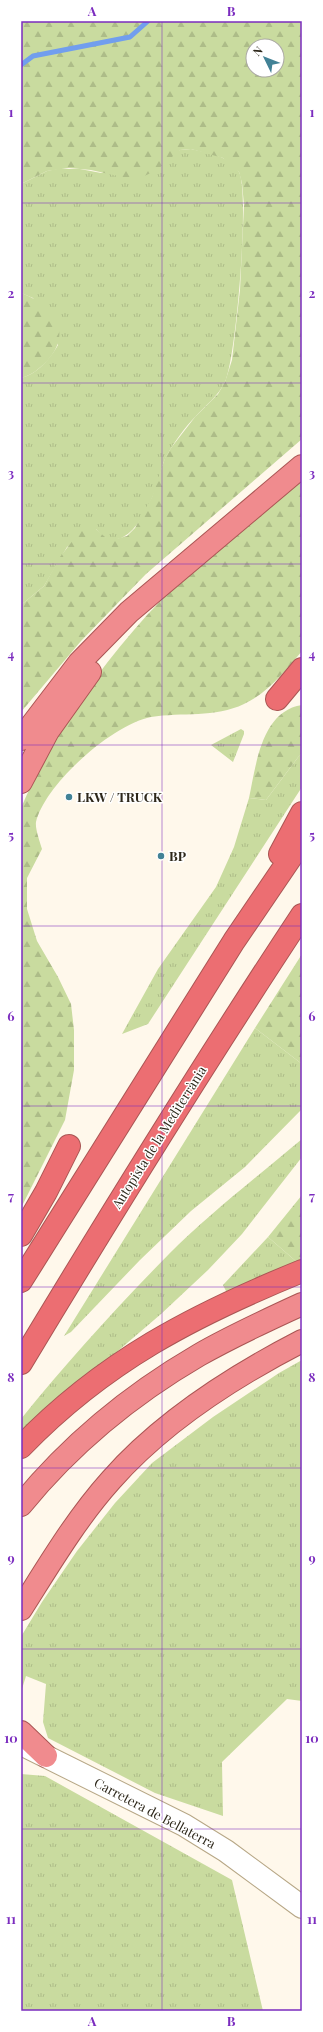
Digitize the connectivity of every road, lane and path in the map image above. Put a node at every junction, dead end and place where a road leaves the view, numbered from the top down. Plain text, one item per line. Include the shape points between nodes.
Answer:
1 (302, 466) edge
2 (208, 545) junction
3 (302, 669) edge
4 (277, 699) dead end
5 (21, 739) edge
6 (21, 782) edge
7 (302, 813) edge
8 (302, 841) edge
9 (302, 915) edge
10 (234, 940) junction
11 (69, 1146) dead end
12 (21, 1235) edge
13 (302, 1270) edge
14 (21, 1281) edge
15 (302, 1304) edge
16 (302, 1341) edge
17 (21, 1363) edge
18 (21, 1447) edge
19 (21, 1505) edge
20 (22, 1608) edge
21 (21, 1732) edge
22 (21, 1744) edge
23 (21, 1750) edge
24 (46, 1756) junction
25 (302, 1907) edge

1 - 2 highway
2 - 5 highway via 129,612 79,663
2 - 6 highway via 124,628 101,657 48,731
3 - 4 highway
7 - 10 highway
8 - 10 highway
9 - 17 highway, Autopista de la Mediterrània via 164,1129
10 - 14 highway
11 - 12 highway
13 - 18 highway via 212,1309 163,1335 98,1378 44,1423
15 - 19 highway via 199,1355 159,1380 87,1436
16 - 20 highway via 206,1399 153,1438 93,1502 69,1534
21 - 24 highway
22 - 24 street, Carretera de Bellaterra
23 - 24 highway
24 - 25 street, Carretera de Bellaterra via 184,1825 226,1851

